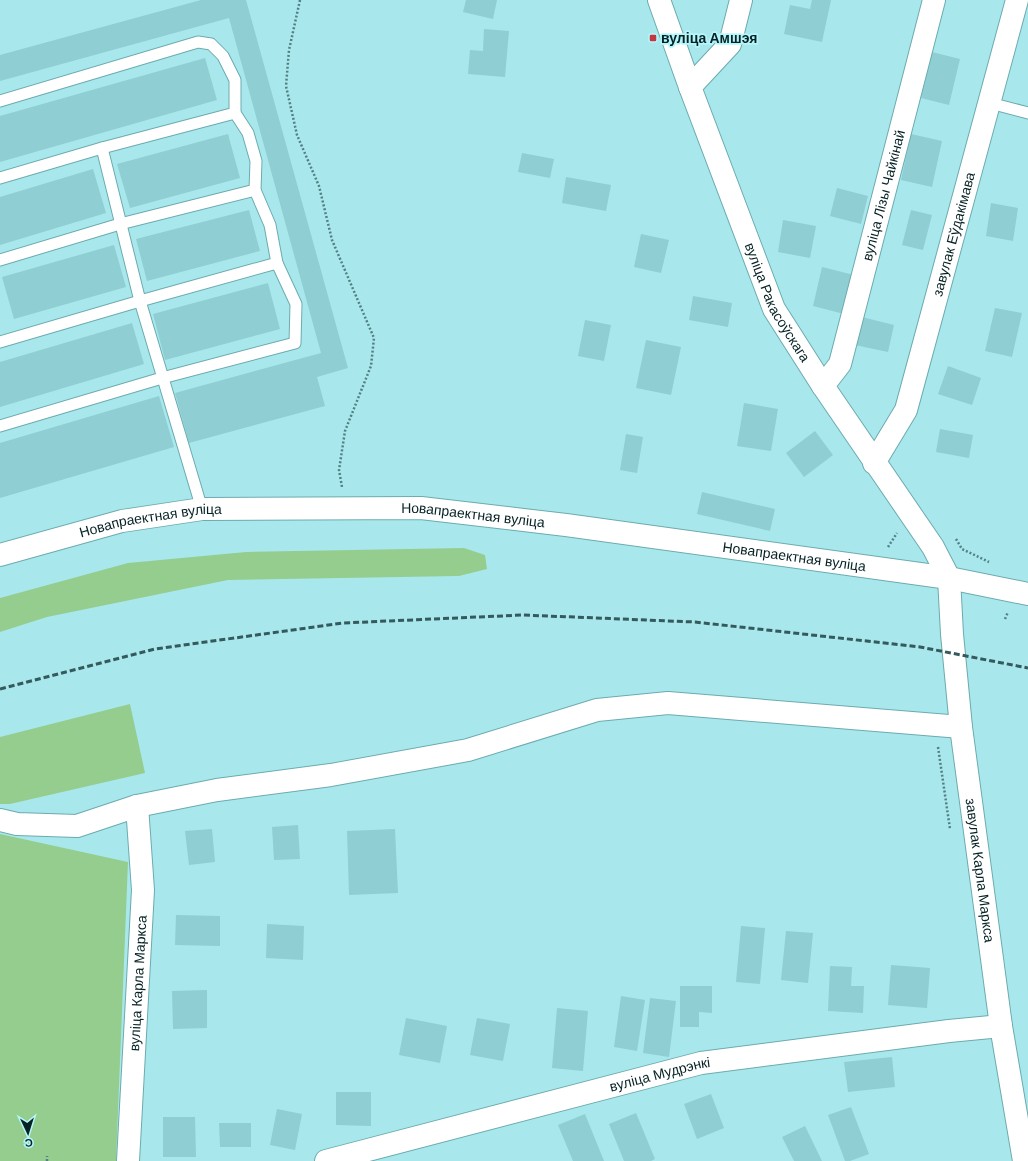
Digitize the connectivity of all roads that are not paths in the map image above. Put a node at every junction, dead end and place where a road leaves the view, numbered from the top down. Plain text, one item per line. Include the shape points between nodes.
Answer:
1 (659, 0) edge
2 (742, 0) edge
3 (934, 0) edge
4 (1017, 0) edge
5 (690, 87) junction
6 (0, 101) edge
7 (990, 103) junction
8 (235, 113) junction
9 (1028, 113) edge
10 (102, 148) junction
11 (0, 178) edge
12 (256, 190) junction
13 (120, 224) junction
14 (0, 260) edge
15 (277, 263) junction
16 (140, 301) junction
17 (0, 342) edge
18 (162, 378) junction
19 (822, 386) junction
20 (0, 426) edge
21 (874, 462) junction
22 (202, 509) junction
23 (0, 555) edge
24 (949, 578) junction
25 (1028, 594) edge
26 (961, 727) junction
27 (137, 806) junction
28 (0, 820) edge
29 (1001, 1026) junction
30 (128, 1161) edge
31 (326, 1161) edge
32 (1024, 1161) edge

1 - 5 street, вуліца Ракасоўскага
2 - 5 street via 730,44
3 - 19 street, вуліца Лізы Чайкінай via 840,364
4 - 7 street, завулак Еўдакімава
5 - 19 street, вуліца Ракасоўскага via 774,309
6 - 8 lane via 198,42 211,44 223,56 235,80
7 - 9 lane
7 - 21 street, завулак Еўдакімава via 906,410
8 - 10 lane
8 - 12 lane via 248,133 256,161
10 - 11 lane
10 - 13 lane
12 - 13 lane
12 - 15 lane via 270,225
13 - 14 lane
13 - 16 lane
15 - 16 lane
15 - 18 lane via 296,304 295,343
16 - 17 lane
16 - 18 lane
18 - 20 lane
18 - 22 lane
19 - 21 street, вуліца Ракасоўскага
21 - 24 street, вуліца Ракасоўскага via 933,548
22 - 23 street, Новапраектная вуліца via 122,521
22 - 24 street, Новапраектная вуліца via 421,508 566,525
24 - 25 street, Новапраектная вуліца
24 - 26 street, завулак Карла Маркса
26 - 27 street via 668,702 598,710 468,750 331,775 217,790
26 - 29 street, завулак Карла Маркса
27 - 28 street via 77,826 17,824
27 - 30 street, вуліца Карла Маркса via 142,890
29 - 31 street, вуліца Мудрэнкі via 701,1063
29 - 32 street, завулак Карла Маркса

